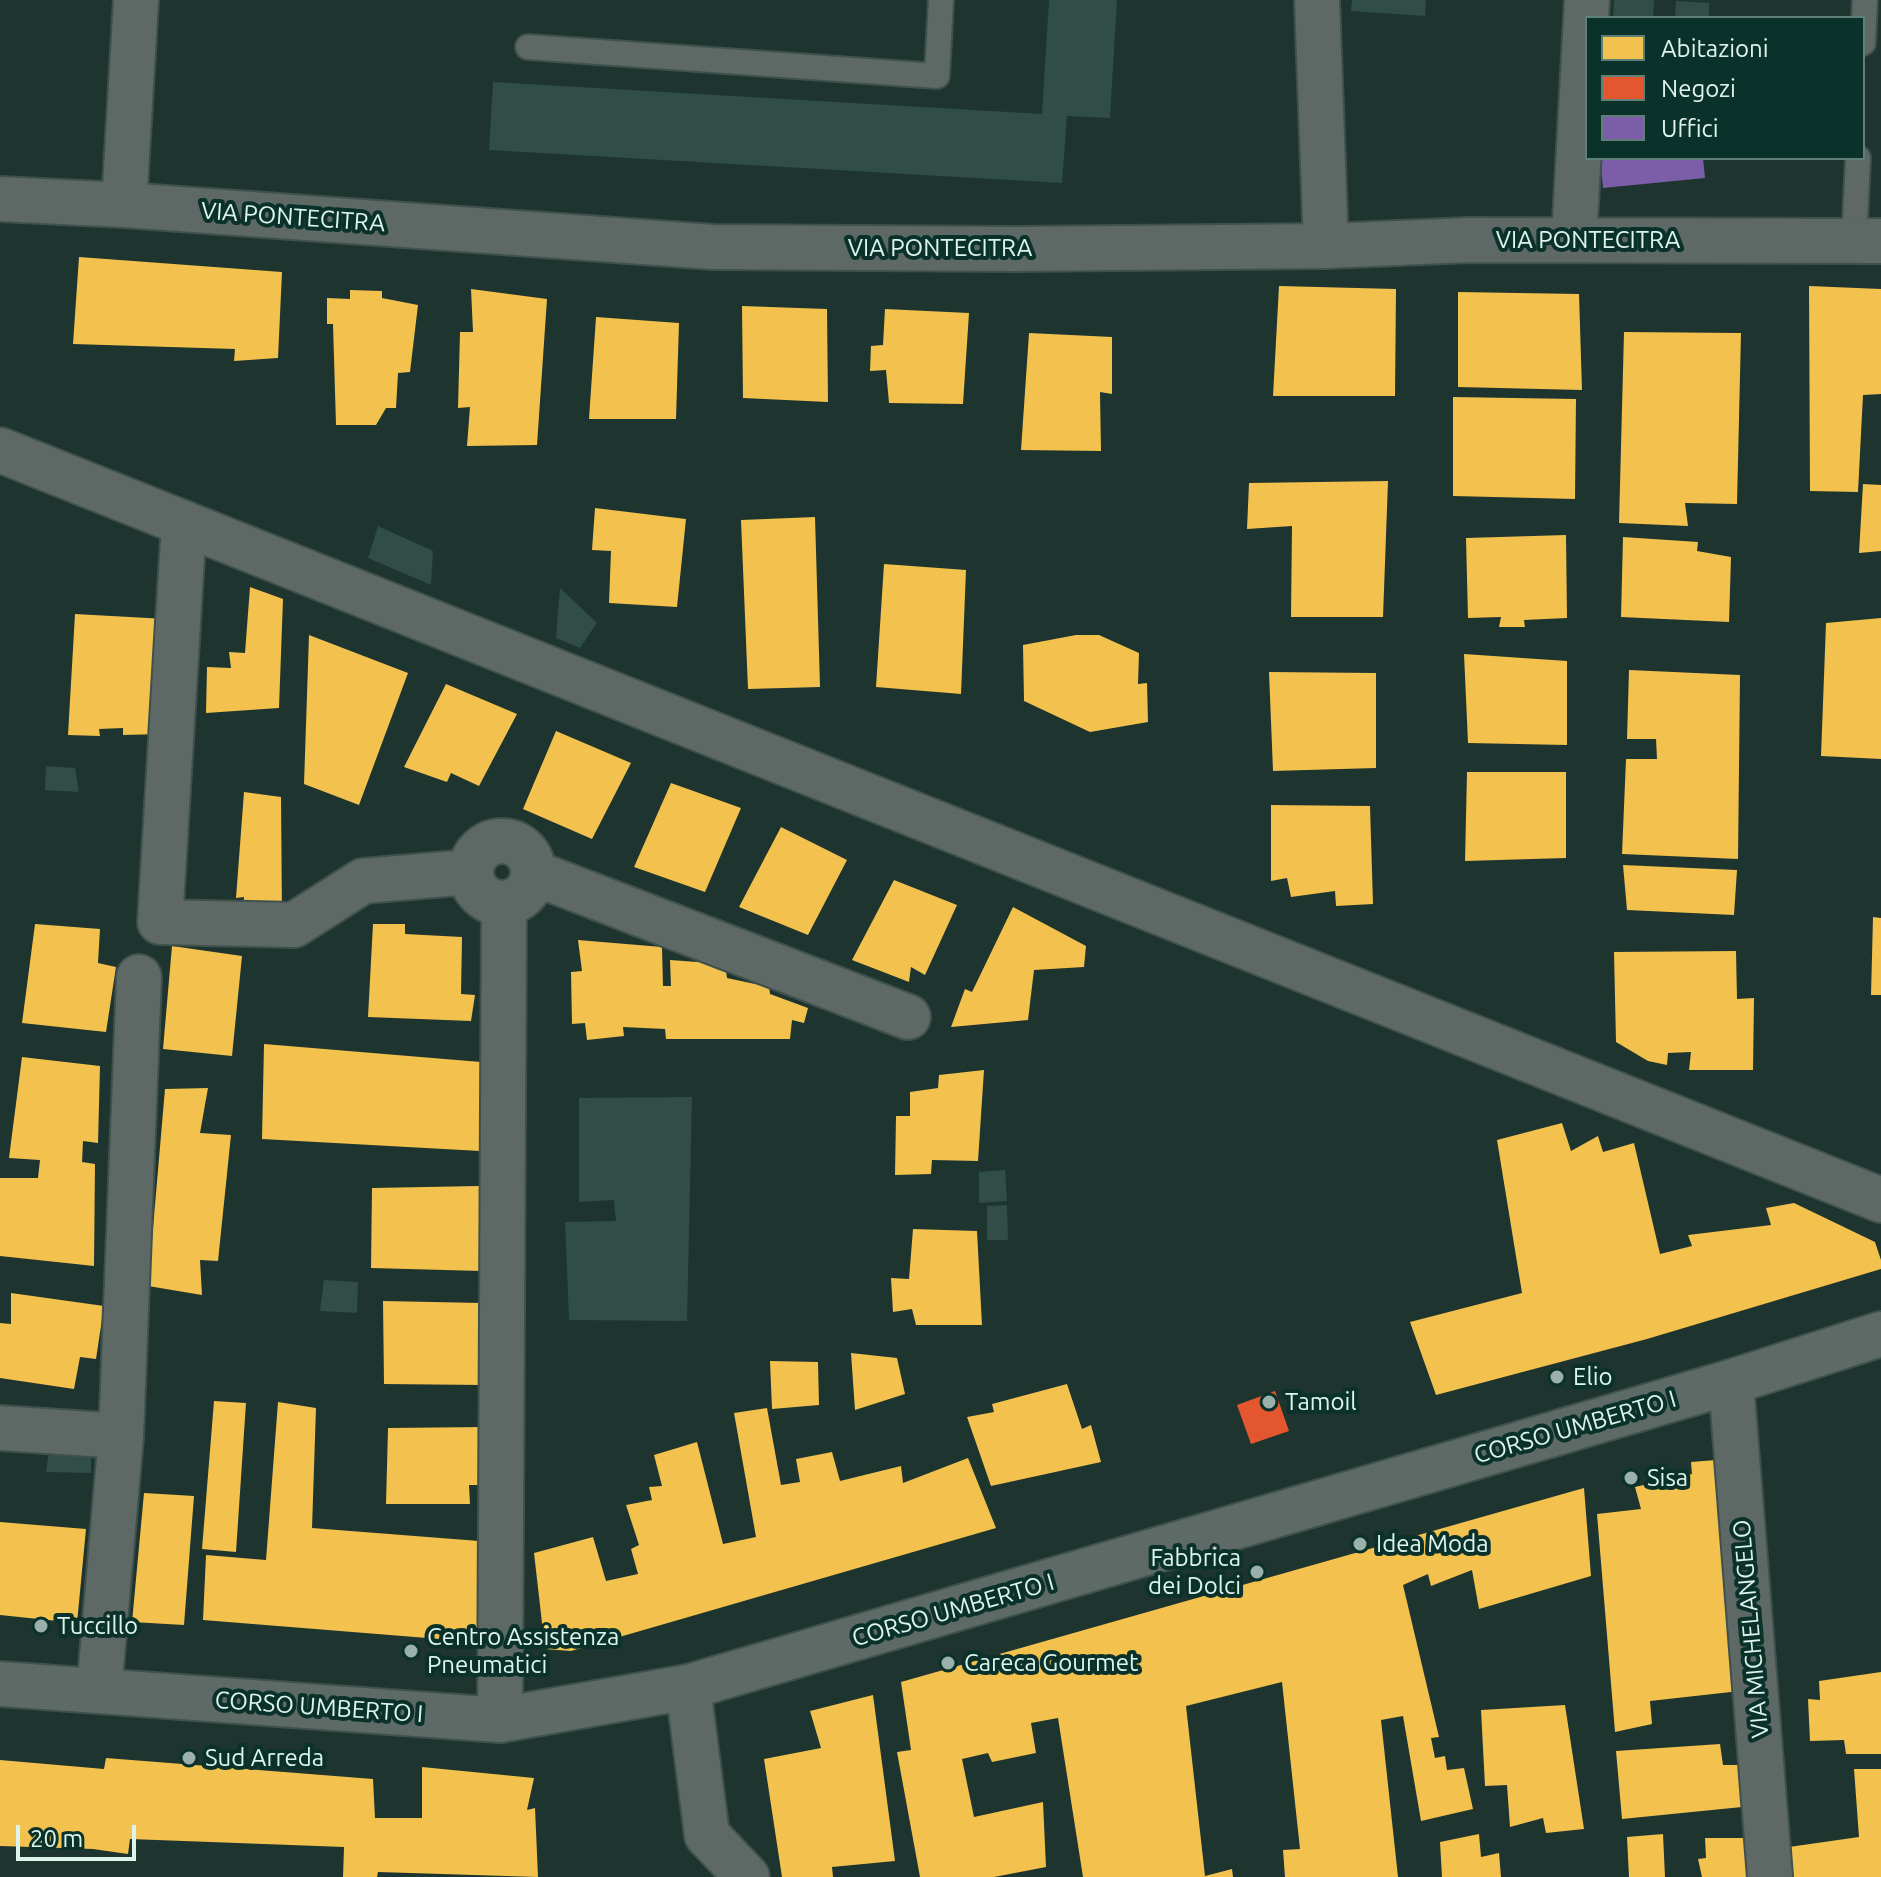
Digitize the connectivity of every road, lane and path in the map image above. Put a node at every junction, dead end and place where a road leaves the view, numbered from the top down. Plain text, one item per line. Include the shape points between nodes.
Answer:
1 (136, 0) edge
2 (941, 0) edge
3 (1317, 0) edge
4 (1585, 37) edge
5 (528, 47) dead end
6 (1858, 160) edge
7 (0, 199) edge
8 (124, 205) junction
9 (1574, 240) junction
10 (1868, 241) edge
11 (1326, 246) junction
12 (0, 450) edge
13 (184, 523) junction
14 (470, 872) junction
15 (519, 888) junction
16 (139, 977) dead end
17 (908, 1017) dead end
18 (1881, 1200) edge
19 (1881, 1334) edge
20 (1731, 1382) junction
21 (0, 1428) edge
22 (121, 1436) junction
23 (0, 1684) edge
24 (688, 1687) junction
25 (99, 1691) junction
26 (500, 1720) junction
27 (747, 1877) edge
28 (1770, 1877) edge

1 - 8 street
2 - 5 lane via 937,76
3 - 11 street
4 - 9 street
6 - 10 lane
7 - 8 street, VIA PONTECITRA
8 - 11 street, VIA PONTECITRA via 713,247
9 - 10 street, VIA PONTECITRA
9 - 11 street, VIA PONTECITRA
12 - 13 street
13 - 14 street via 160,922 294,925 363,881
13 - 18 street
14 - 15 street via 477,892 494,902
14 - 15 street via 484,846 503,840 521,847 532,863
15 - 17 street
15 - 26 street
16 - 22 street
19 - 20 street, CORSO UMBERTO I
20 - 24 street, CORSO UMBERTO I
20 - 28 street, VIA MICHELANGELO
21 - 22 street
22 - 25 street
23 - 25 street, CORSO UMBERTO I
24 - 26 street, CORSO UMBERTO I
24 - 27 street via 707,1835
25 - 26 street, CORSO UMBERTO I

